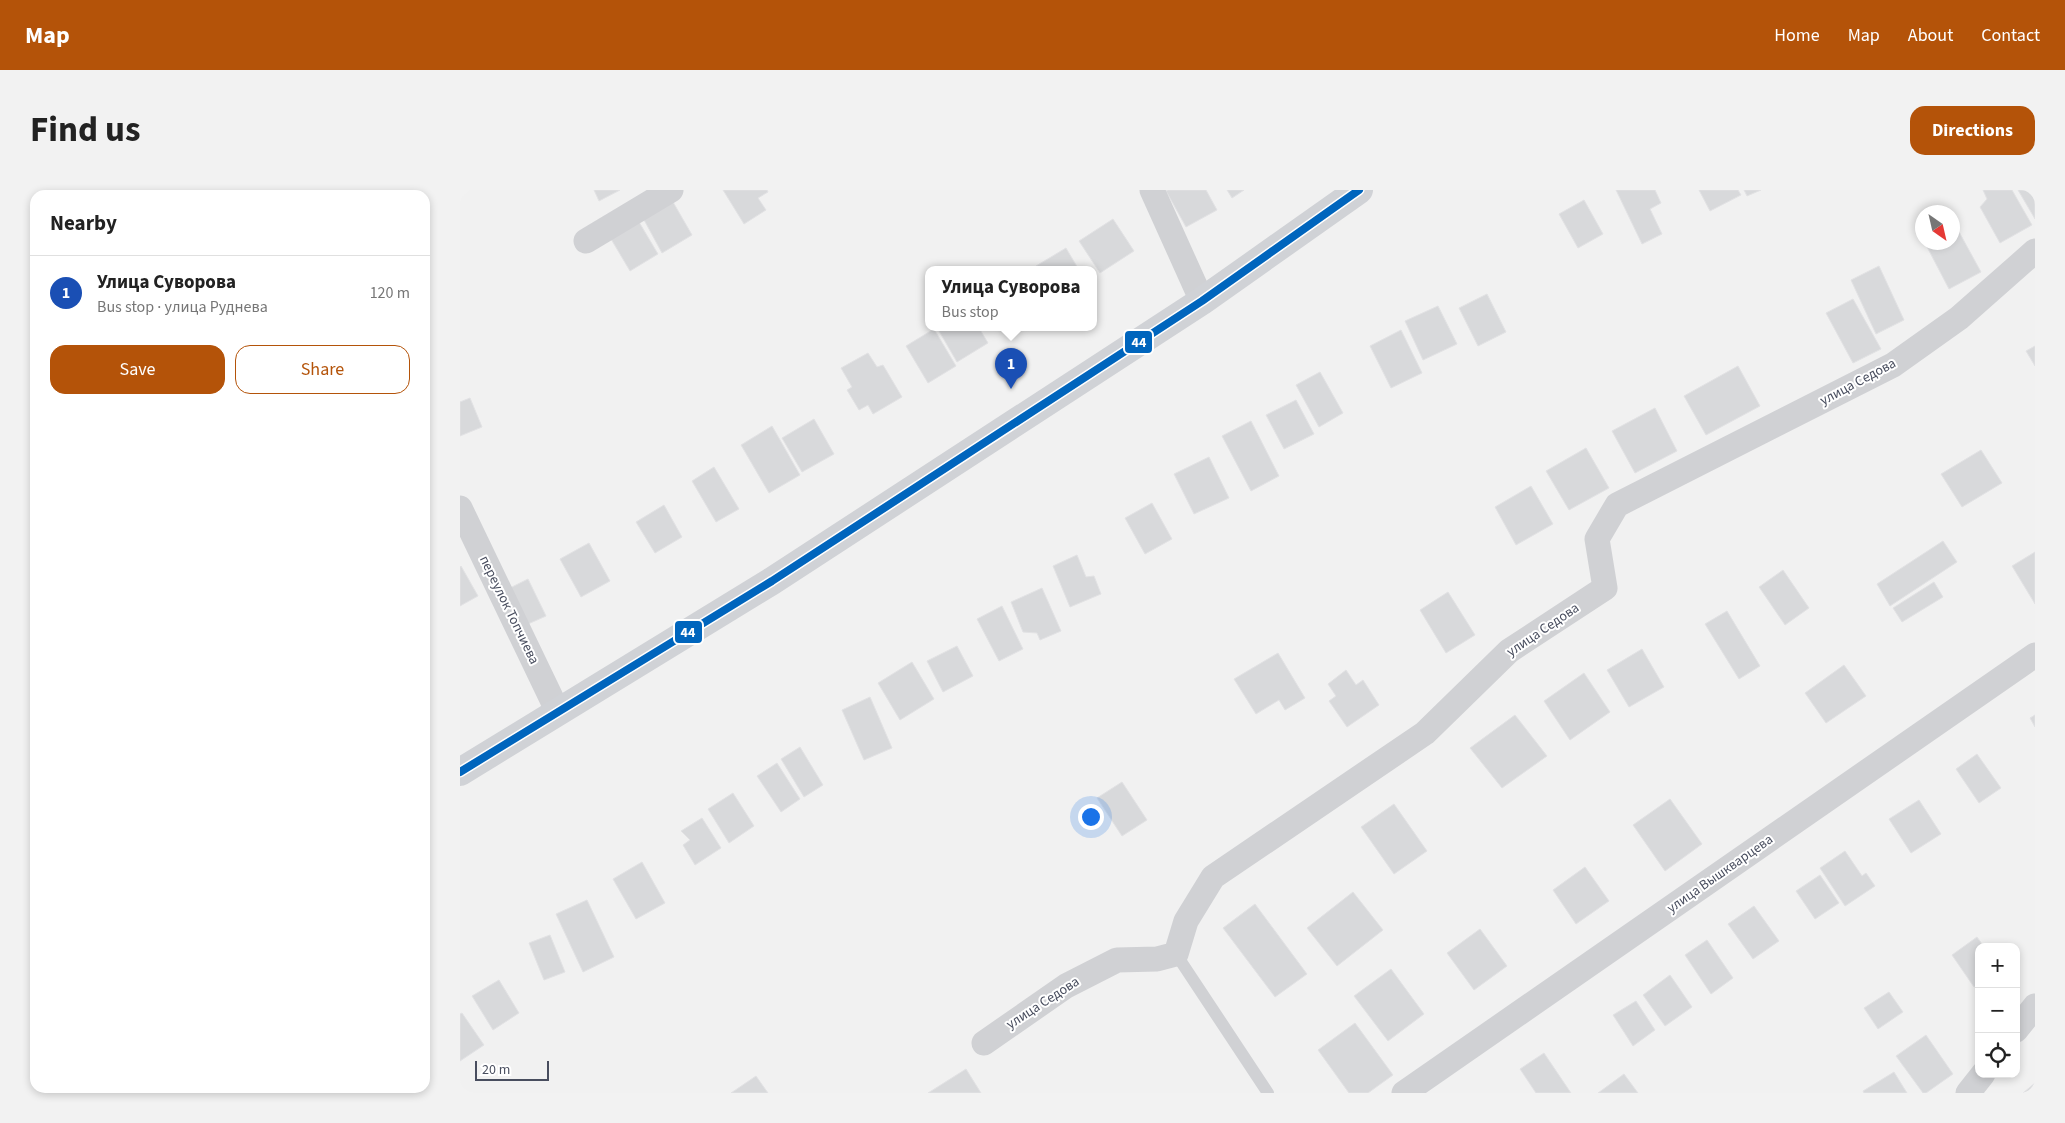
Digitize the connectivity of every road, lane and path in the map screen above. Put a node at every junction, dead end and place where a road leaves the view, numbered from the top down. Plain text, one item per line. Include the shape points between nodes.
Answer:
1 (671, 190) edge
2 (1152, 190) edge
3 (1359, 190) edge
4 (586, 241) dead end
5 (2035, 250) edge
6 (1202, 301) junction
7 (460, 508) edge
8 (2035, 655) edge
9 (558, 712) junction
10 (460, 772) edge
11 (1176, 954) junction
12 (2035, 1006) edge
13 (2020, 1025) edge
14 (984, 1043) dead end
15 (1980, 1078) edge
16 (1268, 1093) edge
17 (1404, 1093) edge
18 (1968, 1093) edge

1 - 4 street
2 - 6 street
3 - 6 street
5 - 11 street, улица Седова via 1959,318 1894,365 1617,505 1598,539 1605,588 1509,651 1425,734 1212,877 1186,921
6 - 9 street via 772,581
7 - 9 street, переулок Топчиева
8 - 17 street, улица Вышкварцева
9 - 10 street
11 - 14 street, улица Седова via 1157,959 1117,960 1066,986
11 - 16 lane
12 - 13 street
15 - 18 street

